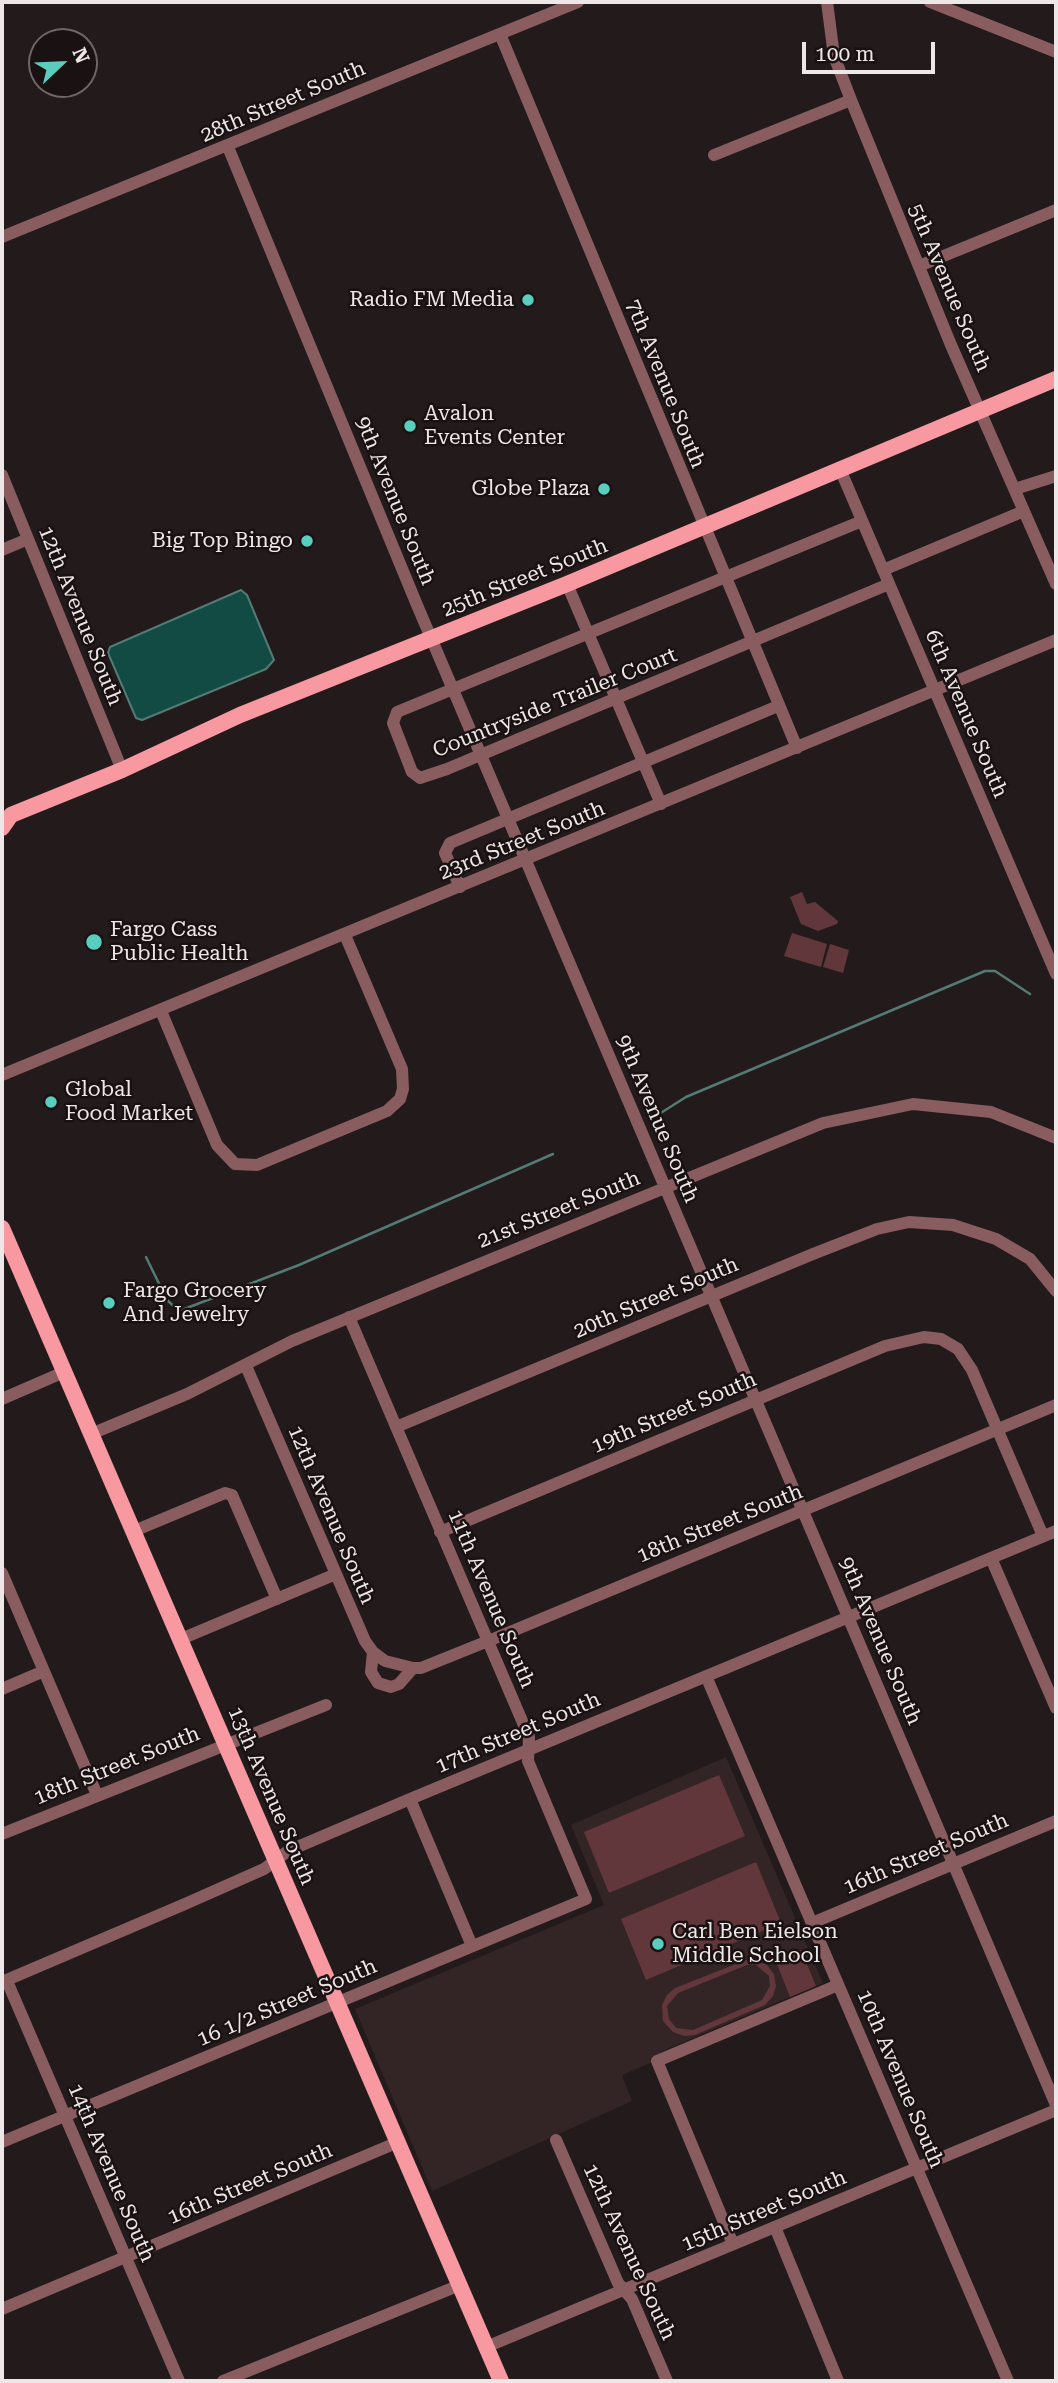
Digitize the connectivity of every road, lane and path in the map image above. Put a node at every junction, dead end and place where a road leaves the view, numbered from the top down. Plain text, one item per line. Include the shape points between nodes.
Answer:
1 (578, 2) edge
2 (827, 2) edge
3 (930, 2) edge
4 (500, 34) junction
5 (1056, 52) edge
6 (851, 100) junction
7 (228, 147) junction
8 (715, 155) dead end
9 (1056, 210) edge
10 (2, 237) edge
11 (919, 266) junction
12 (1056, 379) edge
13 (980, 410) junction
14 (840, 469) junction
15 (2, 475) edge
16 (1056, 476) edge
17 (1015, 489) junction
18 (1024, 511) junction
19 (862, 521) junction
20 (703, 527) junction
21 (28, 539) junction
22 (2, 550) edge
23 (883, 570) junction
24 (724, 578) junction
25 (567, 584) junction
26 (889, 584) junction
27 (1056, 584) edge
28 (588, 633) junction
29 (431, 639) junction
30 (1056, 639) edge
31 (751, 643) junction
32 (453, 690) junction
33 (935, 691) junction
34 (616, 699) junction
35 (779, 706) junction
36 (797, 748) junction
37 (481, 755) junction
38 (643, 762) junction
39 (122, 771) junction
40 (661, 804) junction
41 (509, 818) junction
42 (5, 819) edge
43 (526, 860) junction
44 (460, 887) junction
45 (345, 935) junction
46 (1056, 974) edge
47 (163, 1016) junction
48 (2, 1075) edge
49 (1056, 1138) edge
50 (665, 1187) junction
51 (2, 1228) edge
52 (1056, 1291) edge
53 (712, 1296) junction
54 (349, 1317) junction
55 (246, 1366) junction
56 (64, 1373) junction
57 (2, 1399) edge
58 (756, 1400) junction
59 (1056, 1405) edge
60 (396, 1427) junction
61 (999, 1430) junction
62 (91, 1434) junction
63 (803, 1510) junction
64 (134, 1531) junction
65 (1056, 1531) edge
66 (440, 1532) junction
67 (1043, 1536) junction
68 (991, 1558) junction
69 (2, 1573) edge
70 (336, 1574) junction
71 (277, 1599) junction
72 (849, 1616) junction
73 (181, 1639) junction
74 (488, 1641) junction
75 (373, 1652) junction
76 (413, 1668) junction
77 (44, 1671) junction
78 (706, 1676) junction
79 (2, 1689) edge
80 (326, 1706) dead end
81 (1056, 1708) edge
82 (225, 1743) junction
83 (528, 1749) junction
84 (97, 1795) junction
85 (410, 1798) junction
86 (1056, 1821) edge
87 (2, 1834) edge
88 (275, 1860) junction
89 (953, 1863) junction
90 (586, 1899) joint
91 (811, 1923) junction
92 (472, 1946) junction
93 (4, 1982) edge
94 (838, 1985) junction
95 (337, 2003) junction
96 (1056, 2105) edge
97 (1056, 2110) edge
98 (66, 2116) junction
99 (556, 2140) dead end
100 (2, 2142) edge
101 (396, 2143) junction
102 (917, 2168) junction
103 (775, 2227) junction
104 (733, 2244) junction
105 (126, 2257) junction
106 (460, 2285) junction
107 (624, 2290) junction
108 (2, 2309) edge
109 (486, 2347) junction
110 (179, 2381) edge
111 (223, 2381) edge
112 (500, 2381) edge
113 (667, 2381) edge
114 (838, 2381) edge
115 (1008, 2381) edge

1 - 4 street, 28th Street South
2 - 6 street, 5th Avenue South via 834,56
3 - 5 street
4 - 7 street, 28th Street South
4 - 20 street, 7th Avenue South
6 - 8 street
6 - 11 street, 5th Avenue South
7 - 10 street, 28th Street South
7 - 29 street, 9th Avenue South
9 - 11 street
11 - 13 street, 5th Avenue South
12 - 13 main road, 25th Street South
13 - 14 main road, 25th Street South
13 - 17 street, 5th Avenue South
14 - 19 street, 6th Avenue South
14 - 20 main road, 25th Street South
15 - 21 street, 12th Avenue South
16 - 17 street
17 - 18 street, 5th Avenue South
18 - 23 street
18 - 27 street, 5th Avenue South
19 - 23 street, 6th Avenue South
19 - 24 street, Countryside Trailer Court
20 - 24 street, 7th Avenue South
20 - 25 main road, 25th Street South
21 - 22 street
21 - 39 street, 12th Avenue South
23 - 26 street, 6th Avenue South
24 - 28 street, Countryside Trailer Court
24 - 31 street, 7th Avenue South
25 - 28 street
25 - 29 main road, 25th Street South
26 - 31 street, Countryside Trailer Court
26 - 33 street, 6th Avenue South
28 - 32 street, Countryside Trailer Court
28 - 34 street
29 - 32 street, 9th Avenue South
29 - 39 main road, 25th Street South via 240,715
30 - 33 street, 23rd Street South
31 - 34 street, Countryside Trailer Court
31 - 35 street, 7th Avenue South
32 - 37 street, 9th Avenue South
32 - 37 street, Countryside Trailer Court via 397,712 393,718 412,772 420,779
33 - 36 street, 23rd Street South
33 - 46 street, 6th Avenue South
34 - 37 street, Countryside Trailer Court
34 - 38 street
35 - 36 street, 7th Avenue South
35 - 38 street
36 - 40 street, 23rd Street South
37 - 41 street, 9th Avenue South
38 - 40 street
38 - 41 street
39 - 42 main road, 25th Street South
40 - 43 street, 23rd Street South
41 - 43 street, 9th Avenue South
41 - 44 street via 450,843 445,853
43 - 44 street, 23rd Street South
43 - 50 street, 9th Avenue South
44 - 45 street, 23rd Street South
45 - 47 street, 23rd Street South
45 - 47 street via 402,1069 403,1089 393,1107 257,1165 240,1166 228,1160 217,1145
47 - 48 street, 23rd Street South
49 - 50 street, 21st Street South via 992,1112 912,1104 823,1123
50 - 53 street, 9th Avenue South
50 - 54 street, 21st Street South
51 - 56 main road, 13th Avenue South
52 - 53 street, 20th Street South via 1030,1259 996,1240 953,1225 909,1222 877,1229
53 - 58 street, 9th Avenue South
53 - 60 street, 20th Street South
54 - 55 street, 21st Street South
54 - 60 street, 11th Avenue South
55 - 62 street, 21st Street South
55 - 70 street, 12th Avenue South
56 - 57 street
56 - 62 main road, 13th Avenue South
58 - 61 street, 19th Street South via 885,1346 924,1337 941,1339 958,1349 972,1370
58 - 63 street, 9th Avenue South
58 - 66 street, 19th Street South
59 - 61 street, 18th Street South
60 - 66 street, 11th Avenue South
61 - 63 street, 18th Street South
61 - 67 street
62 - 64 main road, 13th Avenue South
63 - 72 street, 9th Avenue South
63 - 74 street, 18th Street South
64 - 71 street via 225,1493 232,1495
64 - 73 main road, 13th Avenue South
65 - 67 street, 17th Street South
66 - 74 street, 11th Avenue South
67 - 68 street, 17th Street South
68 - 72 street, 17th Street South
68 - 81 street
69 - 77 street
70 - 71 street
70 - 75 street, 12th Avenue South
71 - 73 street
72 - 78 street, 17th Street South
72 - 89 street, 9th Avenue South
73 - 82 main road, 13th Avenue South
74 - 76 street, 18th Street South
74 - 83 street, 11th Avenue South via 529,1737
75 - 76 street, 18th Street South
75 - 76 street, 12th Avenue South via 371,1672 377,1683 399,1684
77 - 79 street
77 - 84 street
78 - 83 street, 17th Street South
78 - 91 street, 10th Avenue South
80 - 82 street, 18th Street South via 241,1741
82 - 84 street, 18th Street South
82 - 88 main road, 13th Avenue South
83 - 85 street, 17th Street South
83 - 90 street, 11th Avenue South via 528,1761
84 - 87 street, 18th Street South
85 - 88 street, 17th Street South
85 - 92 street
86 - 89 street, 16th Street South
88 - 93 street, 17th Street South via 185,1905
88 - 95 main road, 13th Avenue South
89 - 91 street, 16th Street South
89 - 96 street, 9th Avenue South
90 - 92 street, 16 1/2 Street South
91 - 94 street, 10th Avenue South
92 - 95 street, 16 1/2 Street South
93 - 98 street, 14th Avenue South
94 - 102 street, 10th Avenue South
94 - 104 street via 657,2061
95 - 98 street, 16 1/2 Street South
95 - 101 main road, 13th Avenue South
97 - 102 street, 15th Street South
98 - 100 street, 16 1/2 Street South
98 - 105 street, 14th Avenue South
99 - 107 street, 12th Avenue South
101 - 105 street, 16th Street South
101 - 106 main road, 13th Avenue South
102 - 103 street, 15th Street South
102 - 115 street, 10th Avenue South
103 - 104 street, 15th Street South
103 - 114 street
104 - 107 street, 15th Street South
105 - 108 street, 16th Street South
105 - 110 street, 14th Avenue South
106 - 109 main road, 13th Avenue South
106 - 111 street
107 - 109 street, 15th Street South
107 - 113 street, 12th Avenue South
109 - 112 main road, 13th Avenue South

